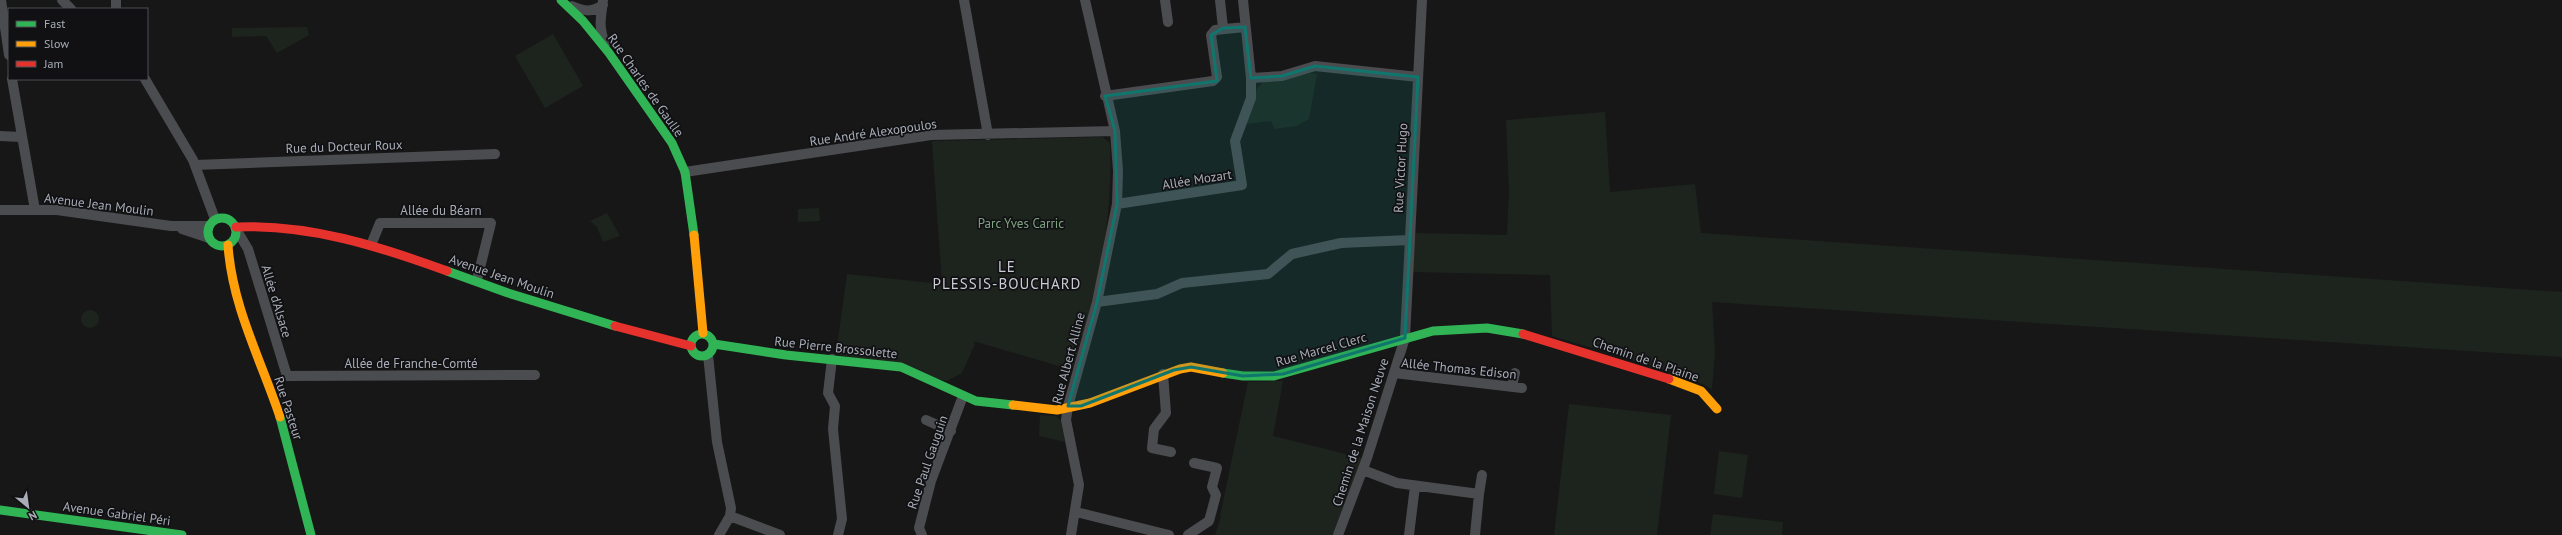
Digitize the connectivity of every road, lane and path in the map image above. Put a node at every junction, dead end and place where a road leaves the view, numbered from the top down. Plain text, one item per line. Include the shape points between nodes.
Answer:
1 (1, 0) edge
2 (62, 0) edge
3 (964, 0) edge
4 (1085, 0) edge
5 (1165, 0) edge
6 (1220, 0) edge
7 (1243, 0) edge
8 (1422, 0) edge
9 (564, 2) edge
10 (603, 3) edge
11 (70, 8) edge
12 (1168, 22) dead end
13 (1245, 27) junction
14 (1223, 28) junction
15 (8, 48) edge
16 (609, 53) junction
17 (1418, 77) junction
18 (1251, 78) junction
19 (12, 80) edge
20 (146, 80) edge
21 (1105, 96) junction
22 (1114, 131) junction
23 (988, 135) junction
24 (0, 136) edge
25 (21, 137) junction
26 (495, 154) dead end
27 (195, 165) junction
28 (685, 172) junction
29 (1117, 204) junction
30 (0, 210) edge
31 (35, 210) junction
32 (212, 223) junction
33 (171, 226) junction
34 (237, 232) junction
35 (1410, 240) junction
36 (212, 241) junction
37 (228, 245) junction
38 (371, 245) junction
39 (477, 280) junction
40 (236, 292) junction
41 (1097, 302) junction
42 (703, 333) junction
43 (1405, 338) junction
44 (714, 344) junction
45 (1560, 344) joint
46 (691, 346) junction
47 (708, 355) junction
48 (832, 359) junction
49 (1394, 373) junction
50 (1515, 373) dead end
51 (1163, 374) junction
52 (535, 375) dead end
53 (287, 376) joint
54 (963, 396) junction
55 (1068, 406) junction
56 (1717, 409) dead end
57 (926, 420) dead end
58 (951, 431) junction
59 (1171, 452) dead end
60 (1194, 463) dead end
61 (1363, 470) junction
62 (1482, 475) dead end
63 (1415, 486) junction
64 (1480, 494) junction
65 (0, 510) edge
66 (1076, 512) junction
67 (730, 516) junction
68 (141, 532) edge
69 (182, 535) edge
70 (311, 535) edge
71 (719, 535) edge
72 (780, 535) edge
73 (838, 535) edge
74 (922, 535) edge
75 (1071, 535) edge
76 (1169, 535) edge
77 (1188, 535) edge
78 (1338, 535) edge
79 (1409, 535) edge
80 (1476, 535) edge

1 - 15 street
2 - 11 street
3 - 23 street
4 - 21 street, Rue Albert Alline
5 - 12 street
6 - 14 street
7 - 13 street
8 - 17 street, Rue Victor Hugo
9 - 10 street, Rue Charles de Gaulle via 584,11 595,11
9 - 16 street, Rue Charles de Gaulle
10 - 16 street via 599,16 600,31
13 - 14 street
13 - 18 street
14 - 21 street via 1215,30 1211,35 1216,80
16 - 28 street, Rue Charles de Gaulle via 672,143
17 - 18 street via 1315,66 1282,76
17 - 35 street, Rue Victor Hugo
18 - 29 street, Allée Mozart via 1250,102 1235,141 1242,185
19 - 25 street
20 - 27 street
21 - 22 street, Rue Albert Alline
22 - 23 street, Rue André Alexopoulos
22 - 29 street, Rue Albert Alline via 1118,171
23 - 28 street, Rue André Alexopoulos via 931,135
24 - 25 street
25 - 31 street
26 - 27 street, Rue du Docteur Roux
27 - 32 street
28 - 42 street, Rue Charles de Gaulle via 691,204
29 - 41 street, Rue Albert Alline
30 - 31 street, Avenue Jean Moulin
31 - 33 street, Avenue Jean Moulin via 57,210
32 - 33 street, Avenue Jean Moulin
32 - 34 street via 229,220
32 - 36 street
33 - 36 street, Avenue Jean Moulin
34 - 37 street
34 - 38 street, Avenue Jean Moulin via 305,231
34 - 53 street, Allée d'Alsace via 248,249
35 - 41 street via 1341,243 1292,254 1268,274 1182,283 1157,294
35 - 43 street, Rue Victor Hugo
36 - 37 street
36 - 40 street, Rue Pasteur
37 - 40 street, Rue Pasteur
38 - 39 street, Avenue Jean Moulin
38 - 39 street, Allée du Béarn via 380,223 491,223
39 - 46 street, Avenue Jean Moulin via 616,327
40 - 70 street, Rue Pasteur via 294,466
41 - 55 street, Rue Albert Alline
42 - 44 street via 711,337
42 - 46 street via 694,337
43 - 45 street, Rue Marcel Clerc via 1433,331 1487,328 1508,330
43 - 49 street, Chemin de la Maison Neuve
43 - 51 street, Rue Marcel Clerc via 1274,376 1243,376 1191,367
44 - 47 street
44 - 48 street, Rue Pierre Brossolette
45 - 56 street, Chemin de la Plaine via 1700,391
46 - 47 street via 695,354
47 - 67 street via 716,442 731,508
48 - 54 street, Rue Pierre Brossolette via 901,367
48 - 73 street via 828,393 835,406 833,429 842,518
49 - 50 street, Allée Thomas Edison via 1517,387
49 - 61 street, Chemin de la Maison Neuve
51 - 55 street, Rue Marcel Clerc via 1090,403
51 - 59 street via 1166,412 1154,429 1152,448
52 - 53 street, Allée de Franche-Comté
54 - 55 street, Rue Pierre Brossolette via 976,401 1040,410 1057,410
54 - 58 street, Rue Paul Gauguin
55 - 66 street, Rue Albert Alline via 1066,420 1078,470
57 - 58 street
58 - 74 street, Rue Paul Gauguin via 931,481 919,528
60 - 77 street via 1217,468 1212,487 1216,494 1209,520
61 - 63 street via 1397,483
61 - 78 street, Chemin de la Maison Neuve
62 - 64 street
63 - 64 street
63 - 79 street
64 - 80 street
65 - 68 street, Avenue Gabriel Péri
66 - 75 street, Rue Albert Alline
66 - 76 street
67 - 71 street
67 - 72 street
68 - 69 street, Avenue Gabriel Péri

